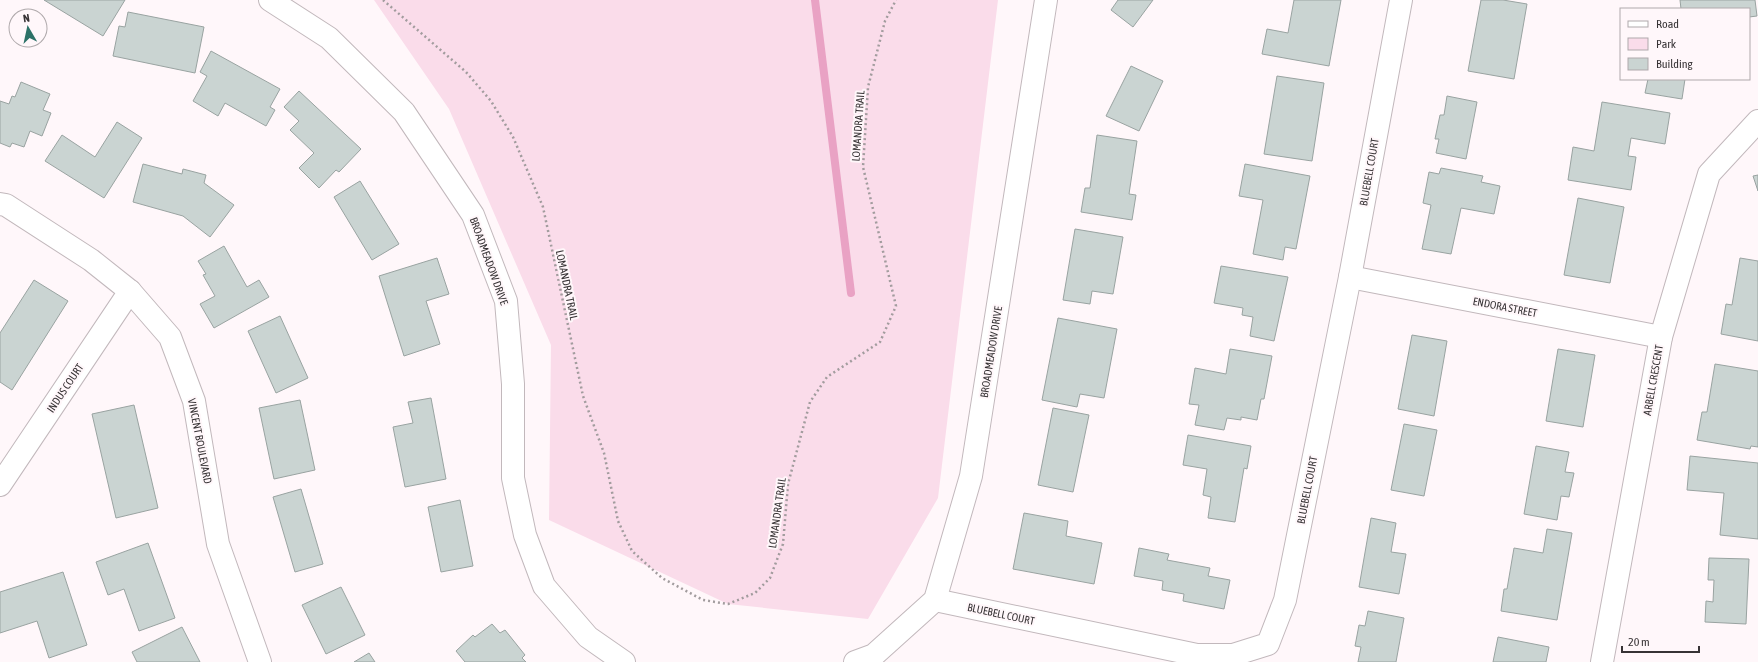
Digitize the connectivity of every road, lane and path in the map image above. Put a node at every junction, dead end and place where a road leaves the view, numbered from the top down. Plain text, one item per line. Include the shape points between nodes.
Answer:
1 (270, 0) edge
2 (383, 0) edge
3 (896, 0) edge
4 (1046, 0) edge
5 (1400, 0) edge
6 (1758, 121) edge
7 (0, 204) edge
8 (1350, 277) junction
9 (130, 291) junction
10 (1661, 336) junction
11 (0, 485) edge
12 (936, 600) junction
13 (260, 662) edge
14 (624, 662) edge
15 (855, 662) edge
16 (1602, 662) edge

1 - 14 street, BROADMEADOW DRIVE via 329,38 404,112 473,216 506,301 513,384 513,478 525,534 544,586 588,637
2 - 3 path, LOMANDRA TRAIL via 466,72 491,101 513,137 542,207 583,396 604,453 618,521 632,551 662,578 702,600 728,604 755,593 770,578 783,544 788,484 810,402 827,378 880,342 896,306 863,167 868,87 885,21
4 - 12 street, BROADMEADOW DRIVE via 971,476
5 - 8 street, BLUEBELL COURT
6 - 10 street, ARBELL CRESCENT via 1709,174
7 - 9 street, VINCENT BOULEVARD via 6,205 91,260
8 - 10 street, ENDORA STREET
8 - 12 street, BLUEBELL COURT via 1285,600 1268,644 1233,655 1197,655
9 - 11 street, INDUS COURT
9 - 13 street, VINCENT BOULEVARD via 170,337 194,401 218,544
10 - 16 street, ARBELL CRESCENT
12 - 15 street via 874,655

